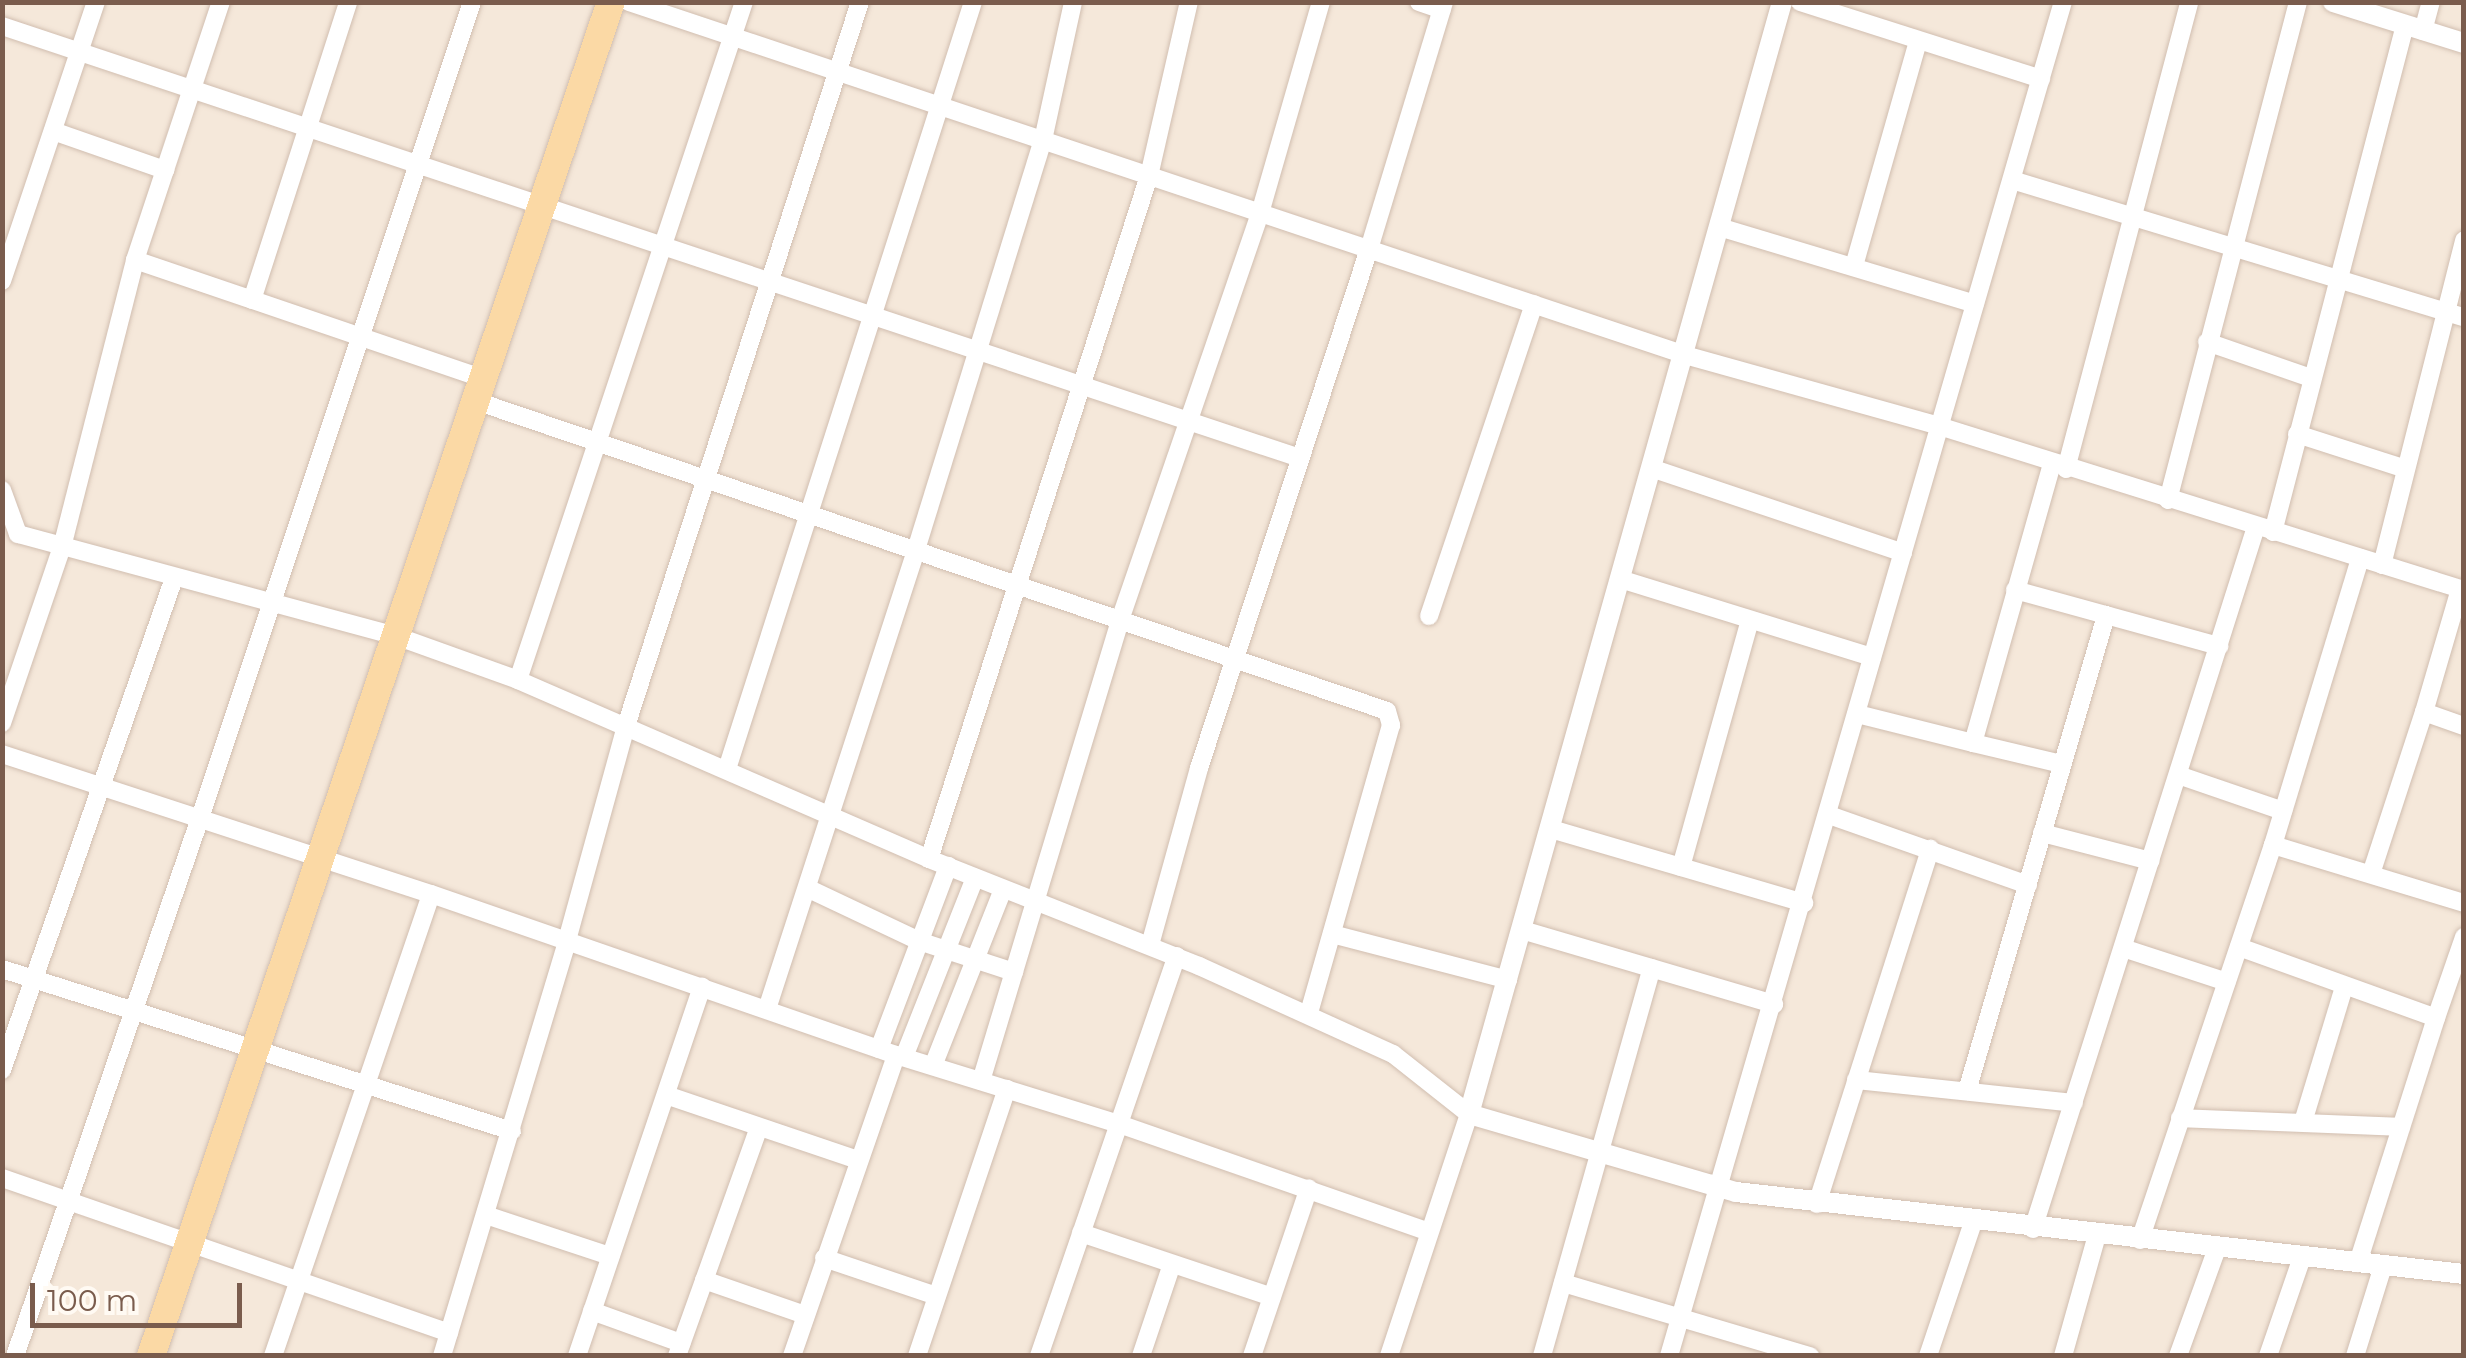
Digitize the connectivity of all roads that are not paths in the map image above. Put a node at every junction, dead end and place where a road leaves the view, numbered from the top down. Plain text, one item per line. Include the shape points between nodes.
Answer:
1 (96, 2) edge
2 (221, 2) edge
3 (348, 2) edge
4 (472, 2) edge
5 (611, 2) edge
6 (630, 2) edge
7 (744, 2) edge
8 (860, 2) edge
9 (973, 2) edge
10 (1073, 2) edge
11 (1189, 2) edge
12 (1321, 2) edge
13 (1420, 2) edge
14 (1782, 2) edge
15 (1800, 2) edge
16 (2063, 2) edge
17 (2189, 2) edge
18 (2298, 2) edge
19 (2333, 2) edge
20 (2431, 2) edge
21 (1443, 6) edge
22 (2, 26) edge
23 (2414, 28) junction
24 (733, 37) junction
25 (1918, 41) junction
26 (2464, 43) edge
27 (80, 51) junction
28 (837, 72) junction
29 (2041, 79) junction
30 (192, 88) junction
31 (939, 106) junction
32 (308, 126) junction
33 (52, 132) junction
34 (1043, 140) junction
35 (418, 162) junction
36 (165, 170) junction
37 (1149, 176) junction
38 (2012, 180) junction
39 (541, 202) junction
40 (1260, 213) junction
41 (2133, 217) junction
42 (1719, 226) junction
43 (2464, 240) edge
44 (664, 243) junction
45 (2231, 247) junction
46 (1369, 249) junction
47 (136, 260) junction
48 (1854, 266) junction
49 (2336, 277) junction
50 (770, 279) junction
51 (2, 282) edge
52 (252, 300) junction
53 (1534, 304) junction
54 (1974, 304) junction
55 (872, 314) junction
56 (2455, 315) edge
57 (359, 336) junction
58 (2207, 342) junction
59 (978, 350) junction
60 (1685, 355) junction
61 (2311, 378) junction
62 (1084, 386) junction
63 (477, 389) junction
64 (1187, 420) junction
65 (1939, 426) junction
66 (2297, 434) junction
67 (596, 445) junction
68 (1300, 458) junction
69 (2059, 466) junction
70 (1652, 468) junction
71 (2406, 469) junction
72 (704, 483) junction
73 (2, 490) edge
74 (2168, 500) junction
75 (808, 517) junction
76 (2265, 529) junction
77 (10, 532) edge
78 (62, 548) junction
79 (916, 553) junction
80 (1902, 553) junction
81 (2360, 558) junction
82 (2382, 565) junction
83 (174, 578) junction
84 (1620, 579) junction
85 (1019, 587) junction
86 (2015, 590) junction
87 (2462, 590) edge
88 (271, 602) junction
89 (2106, 615) junction
90 (1428, 616) dead end
91 (1120, 620) junction
92 (1750, 620) junction
93 (396, 636) junction
94 (2219, 646) junction
95 (1872, 657) junction
96 (1236, 659) junction
97 (518, 680) junction
98 (2424, 712) junction
99 (1856, 714) junction
100 (2, 724) edge
101 (626, 726) junction
102 (2464, 726) edge
103 (1973, 743) junction
104 (2, 754) edge
105 (2062, 764) junction
106 (727, 769) junction
107 (2178, 776) junction
108 (102, 786) junction
109 (2282, 811) junction
110 (831, 815) junction
111 (1829, 815) junction
112 (200, 818) junction
113 (1551, 829) junction
114 (2042, 833) junction
115 (2272, 845) junction
116 (1930, 849) junction
117 (318, 857) junction
118 (929, 859) junction
119 (2150, 861) junction
120 (948, 866) junction
121 (1682, 867) junction
122 (2371, 874) junction
123 (976, 878) junction
124 (2028, 885) junction
125 (807, 888) junction
126 (1002, 889) junction
127 (431, 894) junction
128 (1035, 903) junction
129 (1804, 904) junction
130 (2464, 904) edge
131 (1522, 930) junction
132 (1332, 934) junction
133 (2464, 936) edge
134 (920, 941) junction
135 (566, 944) junction
136 (1150, 945) junction
137 (2239, 947) junction
138 (2124, 948) junction
139 (946, 952) junction
140 (1176, 956) junction
141 (976, 962) junction
142 (1652, 968) junction
143 (2, 969) edge
144 (1014, 972) junction
145 (34, 979) junction
146 (1508, 980) junction
147 (2227, 982) junction
148 (702, 986) junction
149 (2344, 986) junction
150 (1774, 1004) junction
151 (767, 1009) junction
152 (134, 1010) junction
153 (1309, 1013) junction
154 (2436, 1018) junction
155 (253, 1048) junction
156 (893, 1054) junction
157 (933, 1066) junction
158 (2, 1070) edge
159 (1856, 1080) junction
160 (981, 1081) junction
161 (366, 1087) junction
162 (1007, 1089) junction
163 (1968, 1092) junction
164 (666, 1096) junction
165 (2074, 1103) junction
166 (1469, 1114) junction
167 (2180, 1118) junction
168 (2303, 1122) junction
169 (1118, 1124) junction
170 (759, 1127) junction
171 (2400, 1127) junction
172 (512, 1131) junction
173 (1598, 1154) junction
174 (858, 1160) junction
175 (2, 1178) edge
176 (1310, 1188) junction
177 (1720, 1189) junction
178 (68, 1200) junction
179 (1816, 1204) junction
180 (486, 1214) junction
181 (1973, 1222) junction
182 (2034, 1229) junction
183 (1429, 1232) junction
184 (1081, 1233) junction
185 (2097, 1235) junction
186 (2140, 1240) junction
187 (189, 1241) junction
188 (2217, 1248) junction
189 (610, 1256) junction
190 (2302, 1257) junction
191 (824, 1258) junction
192 (2358, 1263) junction
193 (1172, 1264) junction
194 (2383, 1266) junction
195 (2464, 1274) edge
196 (298, 1279) junction
197 (704, 1280) junction
198 (1563, 1283) junction
199 (936, 1296) junction
200 (1272, 1297) junction
201 (592, 1310) junction
202 (806, 1315) junction
203 (1681, 1318) junction
204 (449, 1333) junction
205 (679, 1349) edge
206 (1800, 1354) edge
207 (2065, 1355) edge
208 (15, 1356) edge
209 (150, 1356) edge
210 (273, 1356) edge
211 (442, 1356) edge
212 (577, 1356) edge
213 (792, 1356) edge
214 (917, 1356) edge
215 (1039, 1356) edge
216 (1141, 1356) edge
217 (1252, 1356) edge
218 (1389, 1356) edge
219 (1542, 1356) edge
220 (1669, 1356) edge
221 (1928, 1356) edge
222 (2178, 1356) edge
223 (2268, 1356) edge
224 (2355, 1356) edge

1 - 27 street
2 - 30 street
3 - 32 street
4 - 35 street
5 - 39 main road
6 - 24 street
7 - 24 street
8 - 28 street
9 - 31 street
10 - 34 street
11 - 37 street
12 - 40 street
13 - 21 street
14 - 42 street
15 - 25 street
16 - 29 street
17 - 41 street
18 - 45 street
19 - 23 street
20 - 23 street
21 - 46 street
22 - 27 street
23 - 26 street
23 - 49 street
24 - 28 street
24 - 44 street
25 - 29 street
25 - 48 street
27 - 30 street
27 - 33 street
28 - 31 street
28 - 50 street
29 - 38 street
30 - 32 street
30 - 36 street
31 - 34 street
31 - 55 street
32 - 35 street
32 - 52 street
33 - 36 street
33 - 51 street
34 - 37 street
34 - 59 street
35 - 39 street
35 - 57 street
36 - 47 street
37 - 40 street
37 - 62 street
38 - 41 street
38 - 54 street
39 - 44 street
39 - 63 main road
40 - 46 street
40 - 64 street
41 - 45 street
41 - 69 street
42 - 48 street
42 - 60 street
43 - 56 street
44 - 50 street
44 - 67 street
45 - 49 street
45 - 58 street
46 - 53 street
46 - 68 street
47 - 52 street
47 - 78 street
48 - 54 street
49 - 56 street
49 - 61 street
50 - 55 street
50 - 72 street
52 - 57 street
53 - 60 street
53 - 90 street
54 - 65 street
55 - 59 street
55 - 75 street
56 - 71 street
57 - 63 street
57 - 88 street
58 - 61 street
58 - 74 street
59 - 62 street
59 - 79 street
60 - 65 street
60 - 70 street
61 - 66 street
62 - 64 street
62 - 85 street
63 - 67 street
63 - 93 main road
64 - 68 street
64 - 91 street
65 - 69 street
65 - 80 street
66 - 71 street
66 - 76 street
67 - 72 street
67 - 97 street
68 - 96 street
69 - 74 street
69 - 86 street
70 - 80 street
70 - 84 street
71 - 82 street
72 - 75 street
72 - 101 street
73 - 77 street
74 - 76 street
75 - 79 street
75 - 106 street
76 - 81 street
76 - 94 street
77 - 78 street
78 - 83 street
78 - 100 street
79 - 85 street
79 - 110 street
80 - 95 street
81 - 82 street
81 - 109 street
82 - 87 street
83 - 88 street
83 - 108 street
84 - 92 street
84 - 113 street
85 - 91 street
85 - 118 street
86 - 89 street
86 - 103 street
87 - 98 street
88 - 93 street
88 - 112 street
89 - 94 street
89 - 105 street
91 - 96 street
91 - 128 street
92 - 95 street
92 - 121 street
93 - 97 street
93 - 117 main road
94 - 107 street
95 - 99 street
96 - 132 street via 1381,707 1390,717
96 - 136 street
97 - 101 street
98 - 102 street
98 - 122 street
99 - 103 street
99 - 111 street
101 - 106 street
101 - 135 street
103 - 105 street
104 - 108 street
105 - 114 street
106 - 110 street
107 - 109 street
107 - 119 street
108 - 112 street
108 - 145 street
109 - 115 street
110 - 118 street
110 - 125 street
111 - 116 street
111 - 129 street
112 - 117 street
112 - 152 street
113 - 121 street
113 - 131 street
114 - 119 street
114 - 124 street
115 - 122 street
115 - 137 street
116 - 124 street
116 - 159 street
117 - 127 street
117 - 155 main road
118 - 120 street
119 - 138 street
120 - 123 street
120 - 134 street
121 - 129 street
122 - 130 street
123 - 126 street
123 - 139 street
124 - 163 street
125 - 134 street
125 - 151 street
126 - 128 street
126 - 141 street
127 - 135 street
127 - 161 street
128 - 136 street
128 - 144 street
129 - 150 street
131 - 142 street
131 - 146 street
132 - 146 street
132 - 153 street
133 - 154 street
134 - 139 street
134 - 156 street
135 - 148 street
135 - 172 street
136 - 140 street
137 - 147 street
137 - 149 street
138 - 147 street
138 - 165 street
139 - 141 street
139 - 156 street
140 - 153 street
140 - 169 street
141 - 144 street
141 - 157 street
142 - 150 street
142 - 173 street
143 - 145 street
144 - 160 street
145 - 152 street
145 - 158 street
146 - 166 street
147 - 167 street
148 - 151 street
148 - 164 street
149 - 154 street
149 - 168 street
150 - 177 street
151 - 156 street
152 - 155 street
152 - 178 street
153 - 166 street via 1393,1054
154 - 171 street
155 - 161 street
155 - 187 main road
156 - 157 street
156 - 174 street
157 - 160 street
159 - 163 street
159 - 179 street
160 - 162 street
161 - 172 street
161 - 196 street
162 - 169 street
162 - 199 street
163 - 165 street
164 - 170 street
164 - 189 street
165 - 182 street
166 - 173 street
166 - 183 street
167 - 168 street
167 - 186 street
168 - 171 street
169 - 176 street
169 - 184 street
170 - 174 street
170 - 197 street
171 - 192 street
172 - 180 street
173 - 177 street
173 - 198 street
174 - 191 street
175 - 178 street
176 - 183 street
176 - 200 street
177 - 179 street
177 - 203 street
178 - 187 street
178 - 208 street
179 - 181 street
180 - 189 street
180 - 204 street
181 - 182 street
181 - 221 street
182 - 185 street
183 - 218 street
184 - 193 street
184 - 215 street
185 - 186 street
185 - 207 street
186 - 188 street
187 - 196 street
187 - 209 main road
188 - 190 street
188 - 222 street
189 - 201 street
190 - 192 street
190 - 223 street
191 - 199 street
191 - 202 street
192 - 194 street
193 - 200 street
193 - 216 street
194 - 195 street
194 - 224 street
196 - 204 street
196 - 210 street
197 - 202 street
197 - 205 street
198 - 203 street
198 - 219 street
199 - 214 street
200 - 217 street
201 - 205 street
201 - 212 street
202 - 213 street
203 - 206 street
203 - 220 street
204 - 211 street

